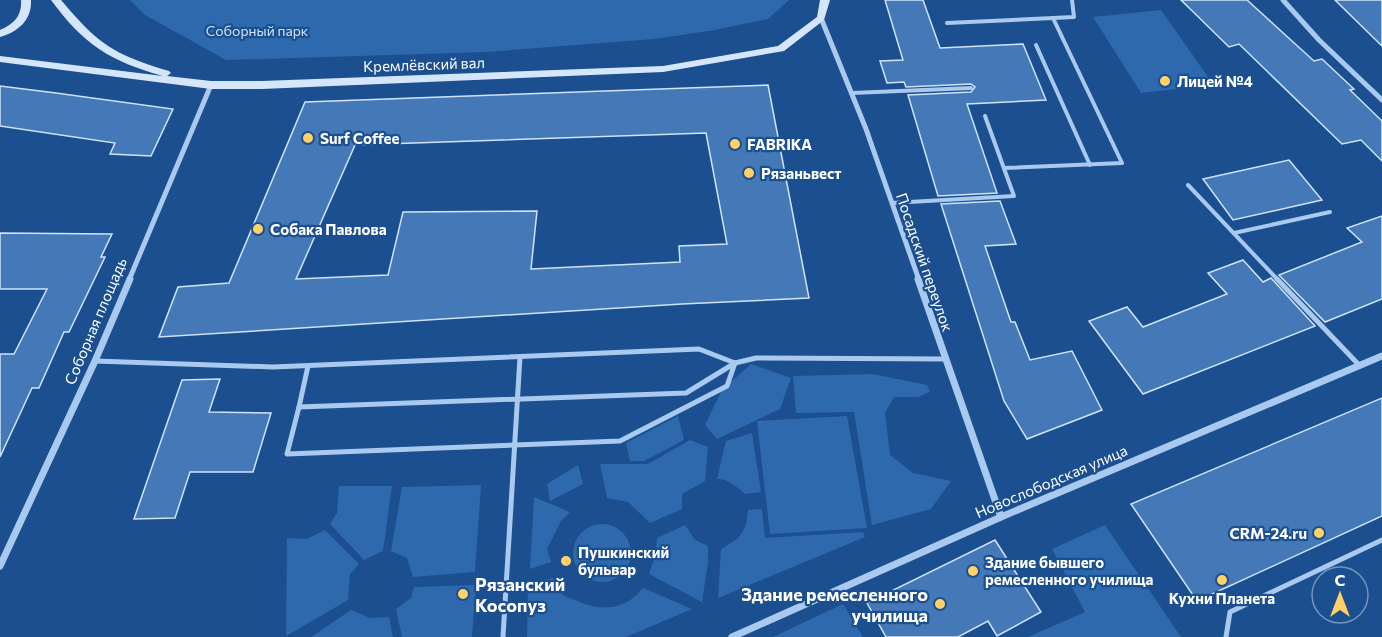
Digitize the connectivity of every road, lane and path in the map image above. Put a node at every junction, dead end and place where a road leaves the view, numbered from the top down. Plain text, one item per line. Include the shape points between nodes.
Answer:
1 (56, 0) edge
2 (825, 0) edge
3 (1072, 0) edge
4 (1283, 0) edge
5 (28, 1) edge
6 (821, 18) junction
7 (1053, 18) junction
8 (947, 23) dead end
9 (0, 34) edge
10 (1036, 45) dead end
11 (0, 60) edge
12 (211, 85) junction
13 (971, 88) dead end
14 (852, 93) junction
15 (1382, 100) edge
16 (985, 116) dead end
17 (1090, 165) junction
18 (1004, 168) junction
19 (1188, 185) dead end
20 (892, 203) junction
21 (1330, 212) dead end
22 (1234, 233) junction
23 (1382, 356) edge
24 (520, 357) junction
25 (945, 359) junction
26 (95, 361) junction
27 (735, 363) junction
28 (308, 366) junction
29 (1360, 366) junction
30 (517, 399) junction
31 (298, 407) junction
32 (515, 445) junction
33 (1000, 517) junction
34 (1382, 540) edge
35 (0, 567) edge
36 (503, 637) edge
37 (732, 637) edge
38 (1226, 637) edge

1 - 12 main road via 103,51 127,63
2 - 6 main road
3 - 7 lane via 1074,17
4 - 15 street
5 - 9 main road via 19,22
6 - 12 main road, Кремлёвский вал via 781,49 663,69
6 - 14 street, Посадский переулок
7 - 8 lane
7 - 17 lane via 1122,163
10 - 17 lane
11 - 12 main road, Кремлёвский вал
12 - 26 street, Соборная площадь
13 - 14 lane
14 - 20 street, Посадский переулок
16 - 18 lane
17 - 18 lane
18 - 20 lane via 1014,196
19 - 22 lane
20 - 25 street, Посадский переулок
21 - 22 lane
22 - 29 lane
23 - 29 street, Новослободская улица
24 - 27 lane via 699,349
24 - 28 lane
24 - 30 lane
25 - 27 lane via 756,358
25 - 33 street, Посадский переулок
26 - 28 lane
26 - 35 street, Соборная площадь
27 - 30 lane via 686,393
27 - 32 lane via 727,386 620,441
28 - 31 lane
29 - 33 street, Новослободская улица
30 - 31 lane
30 - 32 lane
31 - 32 lane via 287,454
32 - 36 lane
33 - 37 street, Новослободская улица
34 - 38 lane via 1230,612

